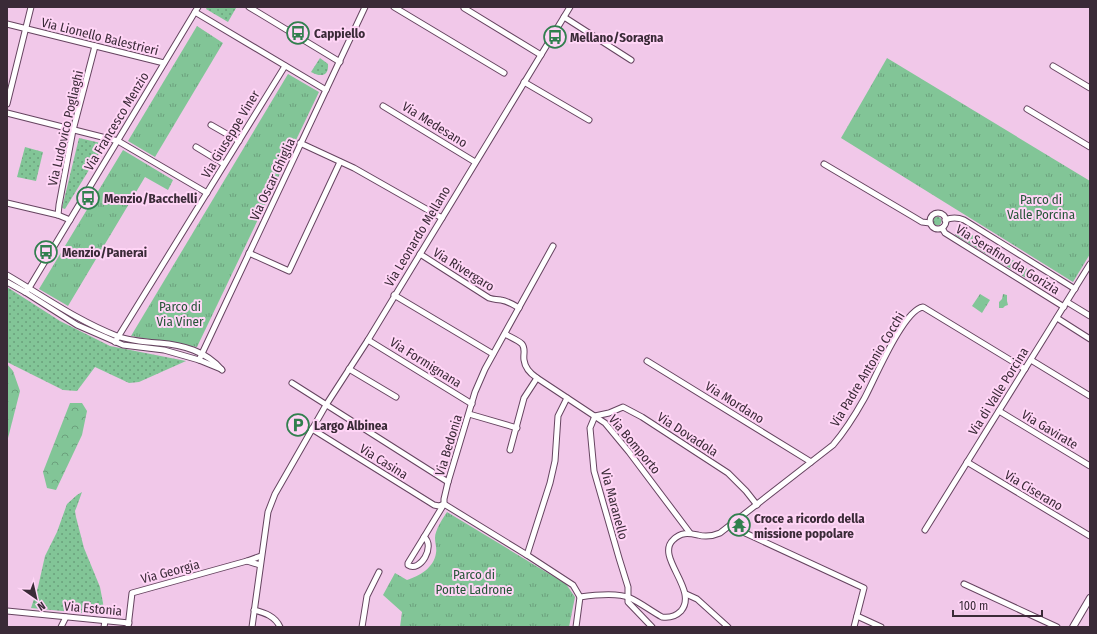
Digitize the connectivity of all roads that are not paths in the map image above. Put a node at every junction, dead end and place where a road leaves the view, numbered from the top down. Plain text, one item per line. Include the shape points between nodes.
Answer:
1 (32, 7) edge
2 (249, 7) edge
3 (365, 7) edge
4 (394, 7) edge
5 (570, 7) edge
6 (464, 8) dead end
7 (197, 9) edge
8 (564, 17) junction
9 (7, 24) edge
10 (26, 29) junction
11 (95, 46) junction
12 (541, 55) junction
13 (631, 60) dead end
14 (340, 62) junction
15 (164, 63) junction
16 (285, 66) junction
17 (1053, 66) dead end
18 (504, 73) dead end
19 (524, 82) junction
20 (1090, 88) edge
21 (326, 90) junction
22 (7, 104) edge
23 (383, 106) dead end
24 (1027, 109) dead end
25 (7, 113) edge
26 (589, 120) dead end
27 (211, 125) dead end
28 (73, 130) junction
29 (118, 141) junction
30 (238, 141) junction
31 (300, 143) junction
32 (196, 147) dead end
33 (1090, 147) edge
34 (340, 162) junction
35 (475, 162) junction
36 (224, 164) junction
37 (824, 164) dead end
38 (207, 193) junction
39 (7, 203) edge
40 (58, 215) junction
41 (442, 218) junction
42 (70, 220) junction
43 (945, 220) junction
44 (930, 223) junction
45 (942, 228) junction
46 (553, 246) dead end
47 (249, 253) junction
48 (420, 254) junction
49 (1090, 264) edge
50 (7, 275) edge
51 (7, 282) edge
52 (1075, 289) junction
53 (27, 290) junction
54 (394, 295) junction
55 (1065, 304) junction
56 (519, 308) junction
57 (1090, 316) edge
58 (1057, 318) junction
59 (505, 334) junction
60 (118, 336) junction
61 (1090, 339) edge
62 (368, 340) junction
63 (115, 342) junction
64 (202, 353) junction
65 (493, 354) junction
66 (199, 360) junction
67 (1031, 360) junction
68 (647, 361) dead end
69 (349, 369) junction
70 (1025, 369) junction
71 (537, 378) junction
72 (292, 383) dead end
73 (1090, 396) edge
74 (396, 397) dead end
75 (567, 398) junction
76 (472, 404) junction
77 (326, 405) junction
78 (998, 411) junction
79 (469, 414) junction
80 (595, 416) junction
81 (517, 428) junction
82 (312, 429) junction
83 (510, 450) dead end
84 (811, 462) junction
85 (967, 462) junction
86 (1090, 466) edge
87 (448, 482) junction
88 (444, 504) junction
89 (757, 505) junction
90 (730, 526) junction
91 (926, 530) dead end
92 (690, 533) junction
93 (1090, 536) edge
94 (424, 537) junction
95 (528, 555) junction
96 (261, 556) junction
97 (247, 561) junction
98 (260, 565) junction
99 (379, 572) dead end
100 (964, 584) dead end
101 (686, 594) junction
102 (580, 597) junction
103 (628, 597) junction
104 (1090, 598) edge
105 (254, 610) junction
106 (7, 611) edge
107 (857, 616) junction
108 (66, 617) junction
109 (105, 621) junction
110 (128, 625) edge
111 (61, 627) edge
112 (104, 627) edge
113 (252, 627) edge
114 (280, 627) edge
115 (362, 627) edge
116 (576, 627) edge
117 (652, 627) edge
118 (728, 627) edge
119 (854, 627) edge
120 (881, 627) edge
121 (1056, 627) edge
122 (1073, 627) edge

1 - 10 street
2 - 14 street
3 - 14 street, Via Oscar Ghiglia
4 - 18 street
5 - 8 street, Via Leonardo Mellano
6 - 12 street
7 - 15 street, Via Francesco Menzio
7 - 16 street
8 - 12 street, Via Leonardo Mellano
8 - 13 street
9 - 10 street, Via Lionello Balestrieri
10 - 11 street, Via Lionello Balestrieri
10 - 22 street
11 - 15 street, Via Lionello Balestrieri
11 - 28 street, Via Ludovico Pogliaghi
12 - 19 street, Via Leonardo Mellano
14 - 21 street, Via Oscar Ghiglia
15 - 29 street, Via Francesco Menzio
16 - 21 street
16 - 30 street, Via Giuseppe Viner
17 - 20 street
19 - 26 street
19 - 35 street, Via Leonardo Mellano
21 - 31 street, Via Oscar Ghiglia
23 - 35 street, Via Medesano
24 - 33 street
25 - 28 street
27 - 30 street
28 - 29 street
28 - 40 street, Via Ludovico Pogliaghi
29 - 38 street
29 - 42 street, Via Francesco Menzio
30 - 36 street, Via Giuseppe Viner
31 - 34 street
31 - 47 street, Via Oscar Ghiglia
32 - 36 street
34 - 41 street
34 - 47 street via 289,271
35 - 41 street, Via Leonardo Mellano
36 - 38 street, Via Giuseppe Viner
37 - 44 street via 922,222
38 - 60 street, Via Giuseppe Viner
39 - 40 street
40 - 42 street
41 - 48 street, Via Leonardo Mellano
42 - 53 street, Via Francesco Menzio
43 - 44 street via 942,215 936,214 931,217
43 - 45 street
43 - 52 street via 954,217 964,220
44 - 45 street via 934,228
45 - 55 street, Via Serafino da Gorizia via 945,233
46 - 56 street, Via Bedonia
47 - 64 street, Via Oscar Ghiglia
48 - 54 street, Via Leonardo Mellano
48 - 56 street, Via Rivergaro via 489,298
49 - 52 street, Via di Valle Porcina
50 - 53 street
51 - 53 street
52 - 55 street, Via di Valle Porcina
53 - 60 street
53 - 63 street via 77,325
54 - 62 street, Via Leonardo Mellano
54 - 65 street
55 - 57 street, Via Serafino da Gorizia
55 - 58 street, Via di Valle Porcina
56 - 59 street, Via Bedonia
58 - 61 street
58 - 67 street, Via di Valle Porcina
59 - 65 street, Via Bedonia
59 - 71 street, Via Bomporto via 523,346 524,361 530,373
60 - 63 street, Via Giuseppe Viner
60 - 64 street via 177,345
62 - 69 street, Via Leonardo Mellano
62 - 76 street, Via Formignana
63 - 66 street via 123,346 164,350
64 - 66 street, Via Oscar Ghiglia
64 - 66 street via 215,361 222,370
65 - 76 street, Via Bedonia
67 - 70 street, Via di Valle Porcina
67 - 73 street
68 - 84 street, Via Mordano
69 - 74 street
69 - 77 street, Via Leonardo Mellano
70 - 78 street, Via di Valle Porcina
70 - 84 street, Via Padre Antonio Cocchi via 923,307 918,308 888,350 846,429 833,445
71 - 75 street, Via Bomporto
71 - 81 street via 524,398
72 - 77 street
75 - 80 street, Via Bomporto
75 - 95 street via 558,416 555,461
76 - 79 street, Via Bedonia
77 - 82 street, Via Leonardo Mellano
77 - 87 street
78 - 85 street, Via di Valle Porcina
78 - 86 street, Via Gavirate
79 - 81 street
79 - 87 street, Via Bedonia
80 - 89 street, Via Dovadola via 623,407 642,417 728,473
80 - 92 street, Via Bomporto via 605,423 629,452
80 - 103 street, Via Maranello via 590,428 594,471 628,587
81 - 83 street
82 - 88 street, Via Casina via 434,505
82 - 96 street, Via Leonardo Mellano via 275,494 268,512
84 - 89 street, Via Padre Antonio Cocchi
85 - 91 street, Via di Valle Porcina
85 - 93 street, Via Ciserano
87 - 88 street, Via Bedonia
88 - 94 street
88 - 95 street
89 - 90 street, Via Padre Antonio Cocchi
90 - 92 street, Via Padre Antonio Cocchi via 714,536
90 - 107 street via 864,588
92 - 101 street, Via Padre Antonio Cocchi via 683,533 669,544 669,554
94 - 94 street via 408,563 408,565 417,566 425,558 429,550 427,538
95 - 102 street via 573,585
96 - 97 street, Via Georgia
96 - 98 street, Via Leonardo Mellano
97 - 98 street
97 - 110 street, Via Georgia via 132,593
98 - 105 street, Via Leonardo Mellano
99 - 115 street via 367,596
100 - 121 street
101 - 103 street via 686,603 680,613 668,618
101 - 118 street via 697,599
102 - 103 street via 607,594
102 - 116 street
103 - 117 street via 628,602
104 - 122 street
105 - 113 street, Via Leonardo Mellano
105 - 114 street via 270,615
106 - 108 street, Via Estonia
107 - 119 street
107 - 120 street
108 - 109 street, Via Estonia
108 - 111 street
109 - 110 street, Via Estonia
109 - 112 street

